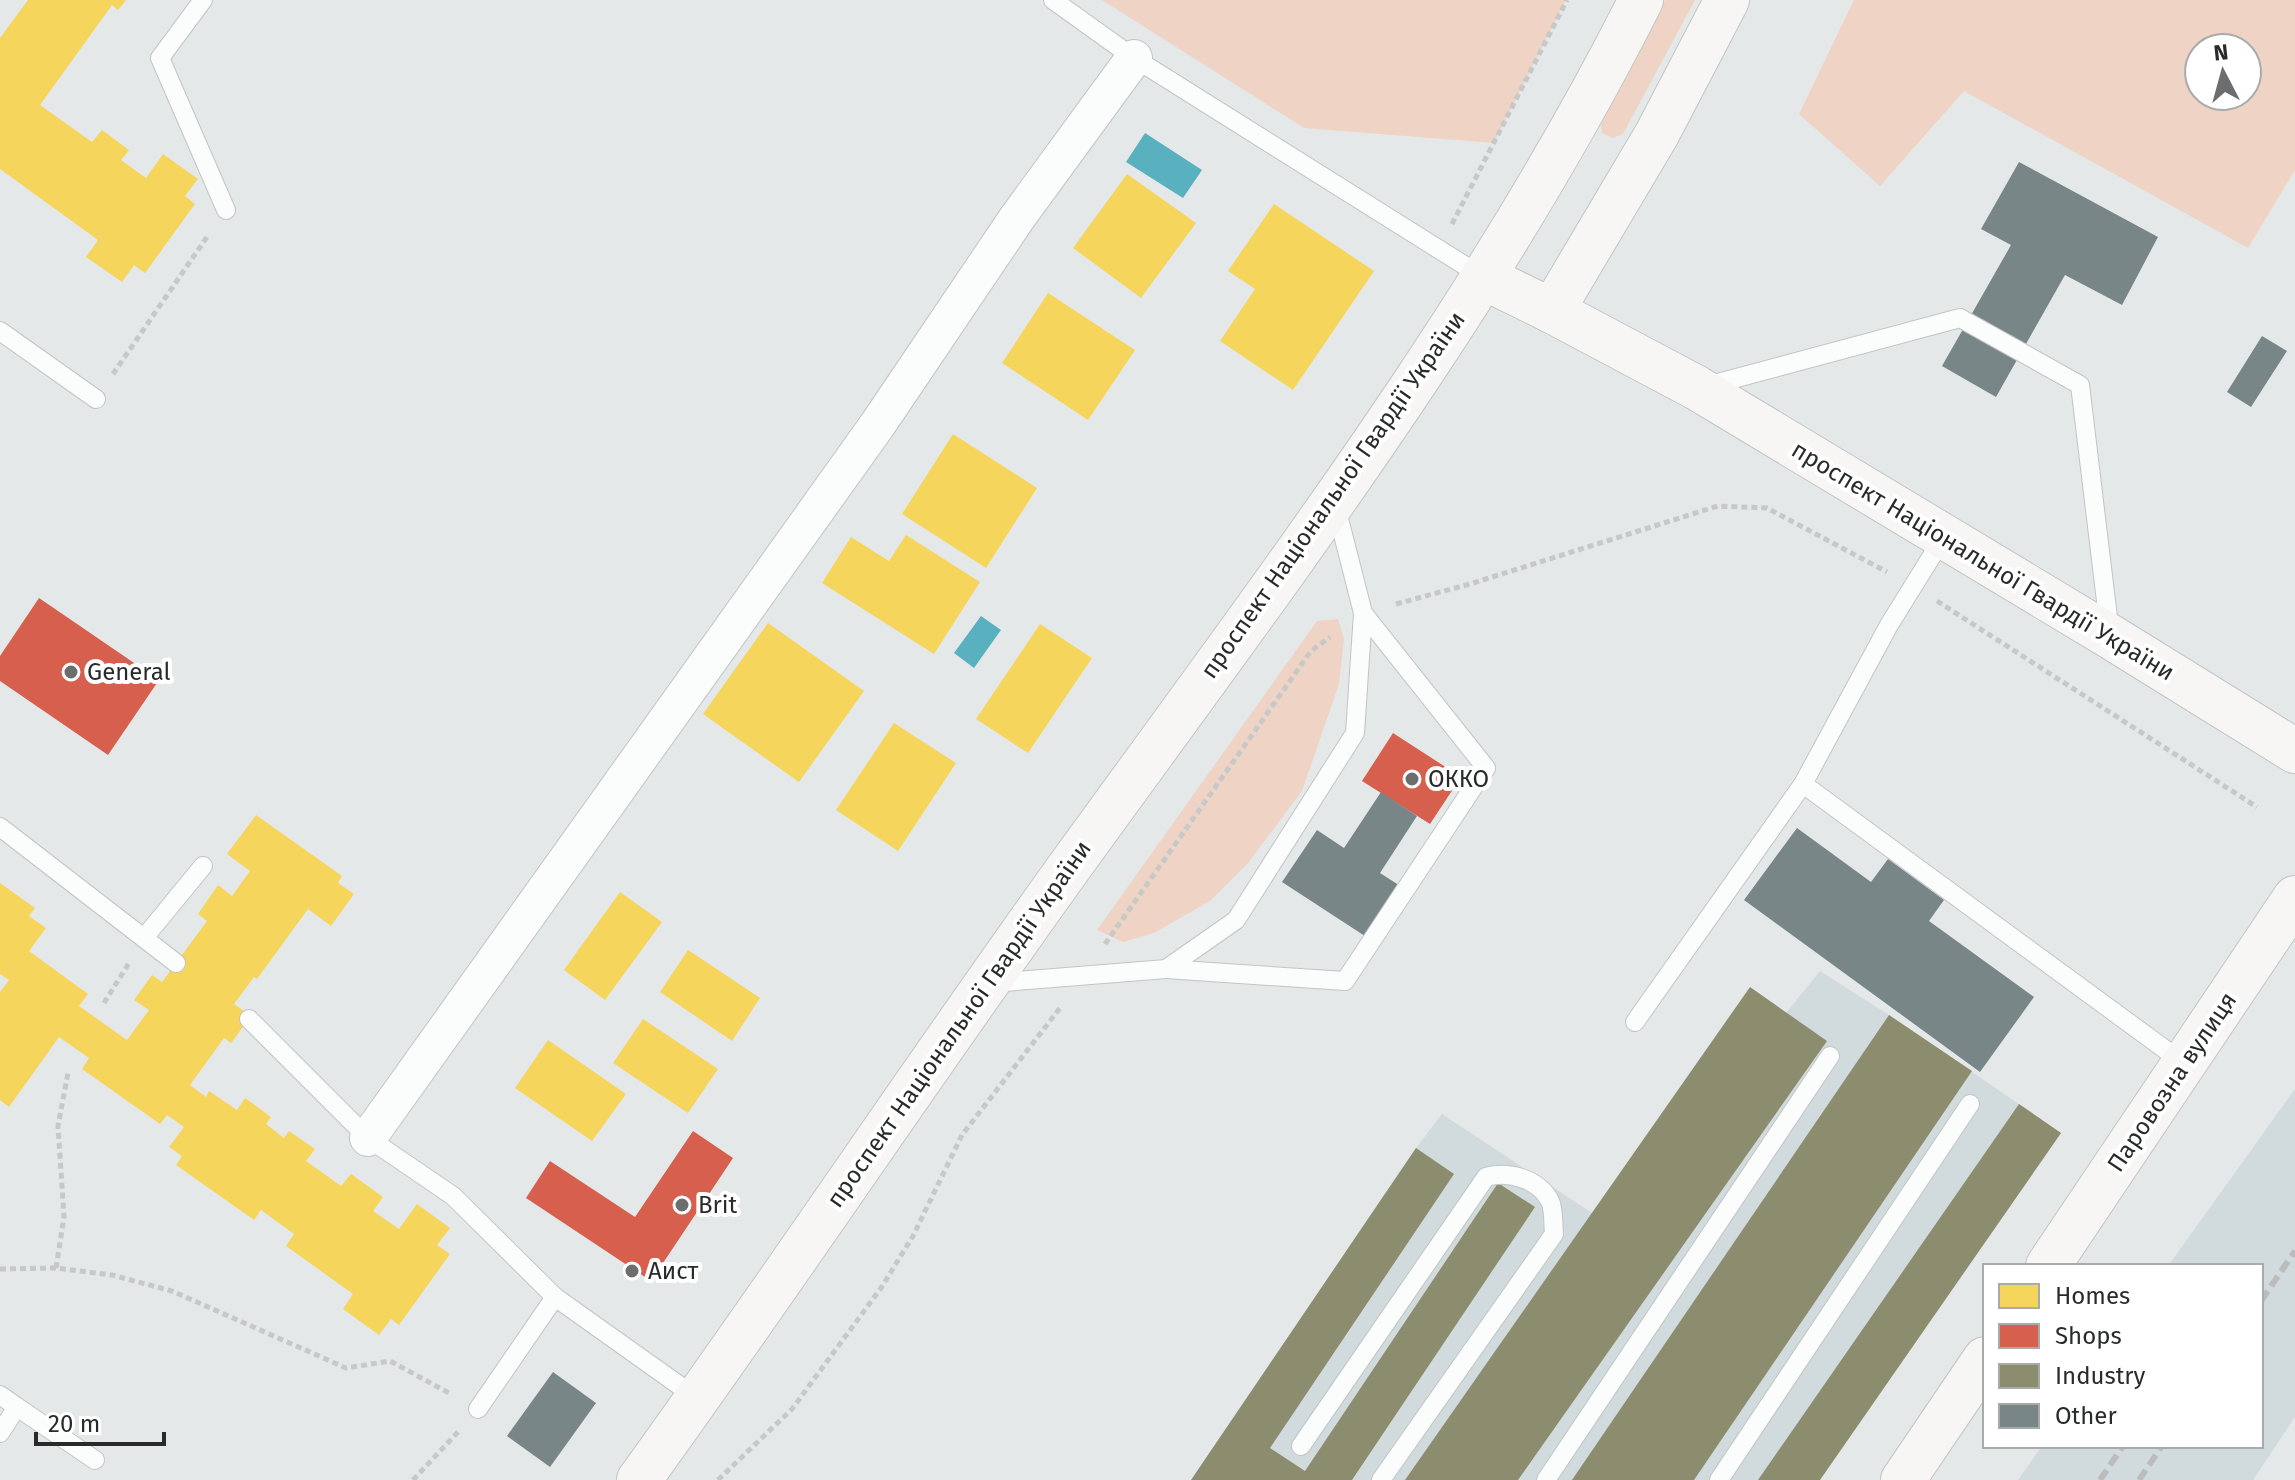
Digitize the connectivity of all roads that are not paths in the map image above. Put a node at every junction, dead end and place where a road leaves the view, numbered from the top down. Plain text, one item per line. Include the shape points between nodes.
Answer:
1 (203, 0) edge
2 (1053, 0) edge
3 (1641, 0) edge
4 (1727, 0) edge
5 (1134, 58) junction
6 (226, 210) road end
7 (1483, 277) junction
8 (1552, 311) junction
9 (0, 331) edge
10 (1697, 388) junction
11 (96, 399) road end
12 (1334, 502) junction
13 (1943, 538) junction
14 (1363, 613) junction
15 (2111, 637) junction
16 (2295, 751) edge
17 (1803, 784) junction
18 (0, 827) edge
19 (203, 866) dead end
20 (2295, 898) edge
21 (144, 938) junction
22 (176, 963) dead end
23 (1166, 969) junction
24 (986, 983) junction
25 (249, 1019) dead end
26 (1635, 1022) dead end
27 (1830, 1056) dead end
28 (2185, 1064) junction
29 (1970, 1104) dead end
30 (368, 1138) junction
31 (2049, 1264) edge
32 (555, 1297) junction
33 (1983, 1362) edge
34 (0, 1395) edge
35 (697, 1398) junction
36 (17, 1407) junction
37 (478, 1409) road end
38 (0, 1433) edge
39 (1301, 1446) dead end
40 (95, 1460) dead end
41 (639, 1480) edge
42 (1381, 1480) edge
43 (1546, 1480) edge
44 (1719, 1480) edge
45 (1903, 1480) edge

1 - 6 lane via 160,58
2 - 5 lane
3 - 7 street via 1608,66
4 - 8 street via 1662,124
5 - 7 lane
5 - 30 street
7 - 8 street, проспект Національної Гвардії України
7 - 12 street, проспект Національної Гвардії України
8 - 10 street, проспект Національної Гвардії України
9 - 11 lane
10 - 13 street, проспект Національної Гвардії України
10 - 15 lane via 1960,318 2080,385
12 - 14 lane
12 - 24 street, проспект Національної Гвардії України
13 - 15 street, проспект Національної Гвардії України
13 - 17 lane
14 - 23 lane via 1355,733 1236,920
14 - 23 lane via 1486,768 1345,981
15 - 16 street, проспект Національної Гвардії України
17 - 26 lane
17 - 28 lane
18 - 21 lane
19 - 21 lane
20 - 28 street, Паровозна вулиця
21 - 22 lane
23 - 24 lane
24 - 35 street, проспект Національної Гвардії України
25 - 30 lane
27 - 43 lane
28 - 31 street, Паровозна вулиця
29 - 44 lane
30 - 32 lane via 453,1196
32 - 35 lane
32 - 37 lane
33 - 45 street
34 - 36 lane
35 - 41 street, проспект Національної Гвардії України
36 - 38 lane
36 - 40 lane
39 - 42 lane via 1486,1177 1501,1173 1531,1181 1550,1201 1554,1234

